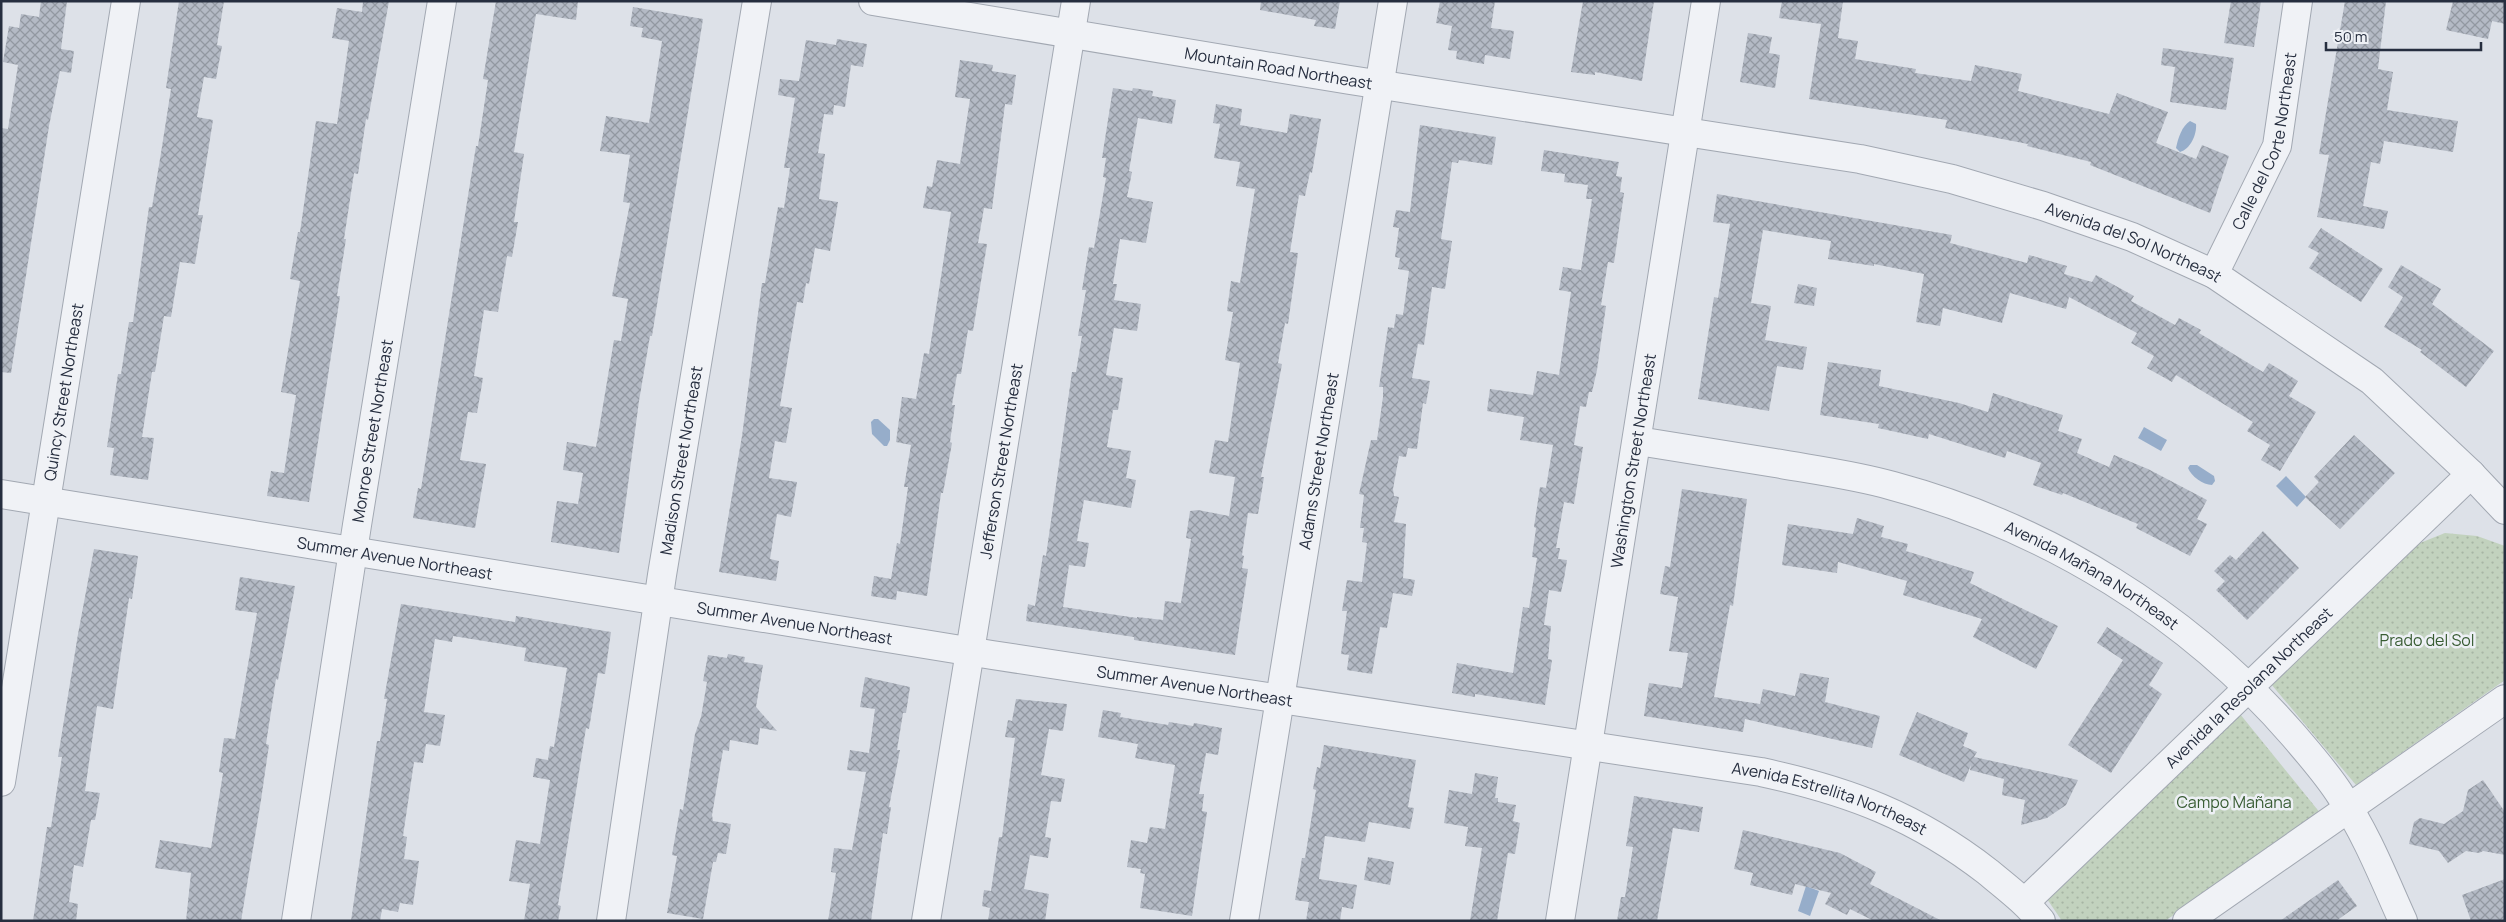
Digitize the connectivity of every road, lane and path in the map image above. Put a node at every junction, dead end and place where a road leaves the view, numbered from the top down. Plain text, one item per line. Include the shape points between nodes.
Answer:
1 (126, 1) edge
2 (442, 1) edge
3 (757, 1) edge
4 (873, 1) edge
5 (1076, 1) edge
6 (1393, 1) edge
7 (1706, 1) edge
8 (2298, 1) edge
9 (1071, 33) junction
10 (1380, 84) junction
11 (1686, 131) junction
12 (2214, 274) junction
13 (1638, 441) junction
14 (2472, 474) junction
15 (1, 494) edge
16 (45, 501) junction
17 (2505, 510) edge
18 (353, 553) junction
19 (658, 600) junction
20 (970, 651) junction
21 (2249, 686) junction
22 (1281, 698) junction
23 (2505, 699) edge
24 (1588, 746) junction
25 (1, 782) edge
26 (2348, 808) junction
27 (2033, 911) edge
28 (296, 921) edge
29 (611, 921) edge
30 (926, 921) edge
31 (1244, 921) edge
32 (1560, 921) edge
33 (2187, 921) edge
34 (2403, 921) edge

1 - 16 street, Quincy Street Northeast
2 - 18 street, Monroe Street Northeast
3 - 19 street, Madison Street Northeast
4 - 9 street, Mountain Road Northeast
5 - 9 street, Jefferson Street Northeast
6 - 10 street, Adams Street Northeast
7 - 11 street, Washington Street Northeast
8 - 12 street, Calle del Corte Northeast via 2277,146
9 - 10 street, Mountain Road Northeast
9 - 20 street, Jefferson Street Northeast
10 - 11 street, Mountain Road Northeast
10 - 22 street, Adams Street Northeast
11 - 12 street, Avenida del Sol Northeast via 1860,159 1952,178 2132,237
11 - 13 street, Washington Street Northeast
12 - 14 street, Avenida del Sol Northeast via 2372,381
13 - 21 street, Avenida Mañana Northeast via 1892,485 2009,526 2107,577 2182,628
13 - 24 street, Washington Street Northeast
14 - 17 street, Avenida del Sol Northeast
14 - 21 street, Avenida la Resolana Northeast
15 - 16 street, Summer Avenue Northeast
16 - 18 street, Summer Avenue Northeast
16 - 25 street, Quincy Street Northeast
18 - 19 street, Summer Avenue Northeast
18 - 28 street, Monroe Street Northeast
19 - 20 street, Summer Avenue Northeast
19 - 29 street, Madison Street Northeast
20 - 22 street, Summer Avenue Northeast
20 - 30 street, Jefferson Street Northeast
21 - 26 street, Avenida Mañana Northeast via 2305,750
21 - 27 street, Avenida la Resolana Northeast
22 - 24 street, Summer Avenue Northeast
22 - 31 street, Adams Street Northeast
23 - 26 street
24 - 27 street, Avenida Estrellita Northeast via 1761,772 1819,785 1871,803 1922,827 1965,854
24 - 32 street, Washington Street Northeast
26 - 33 street
26 - 34 street, Avenida Mañana Northeast

